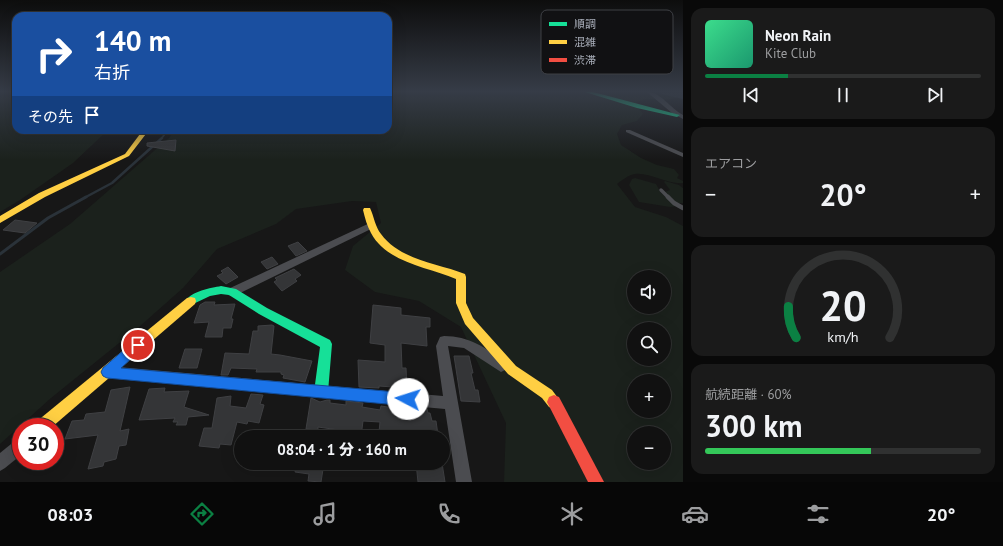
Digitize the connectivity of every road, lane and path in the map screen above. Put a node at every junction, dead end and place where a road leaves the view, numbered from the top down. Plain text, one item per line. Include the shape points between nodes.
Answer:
1 (628, 131) dead end
2 (143, 134) edge
3 (683, 155) edge
4 (661, 190) dead end
5 (683, 208) edge
6 (367, 210) dead end
7 (0, 220) edge
8 (372, 225) junction
9 (232, 292) junction
10 (512, 370) junction
11 (107, 372) junction
12 (321, 392) junction
13 (452, 403) junction
14 (53, 418) edge
15 (12, 453) edge
16 (0, 463) edge
17 (464, 482) edge
18 (596, 482) edge

1 - 3 street
2 - 7 street via 127,155 42,195
4 - 5 lane
6 - 8 street
8 - 9 street
8 - 10 street via 379,239 392,250 461,278 461,303 466,317
9 - 11 street via 221,290 201,294
9 - 12 street via 326,344
10 - 13 street via 503,368 465,342 444,341 442,346
10 - 18 street via 537,386 555,403
11 - 12 street
11 - 14 street
12 - 13 street
13 - 17 street
15 - 16 street

